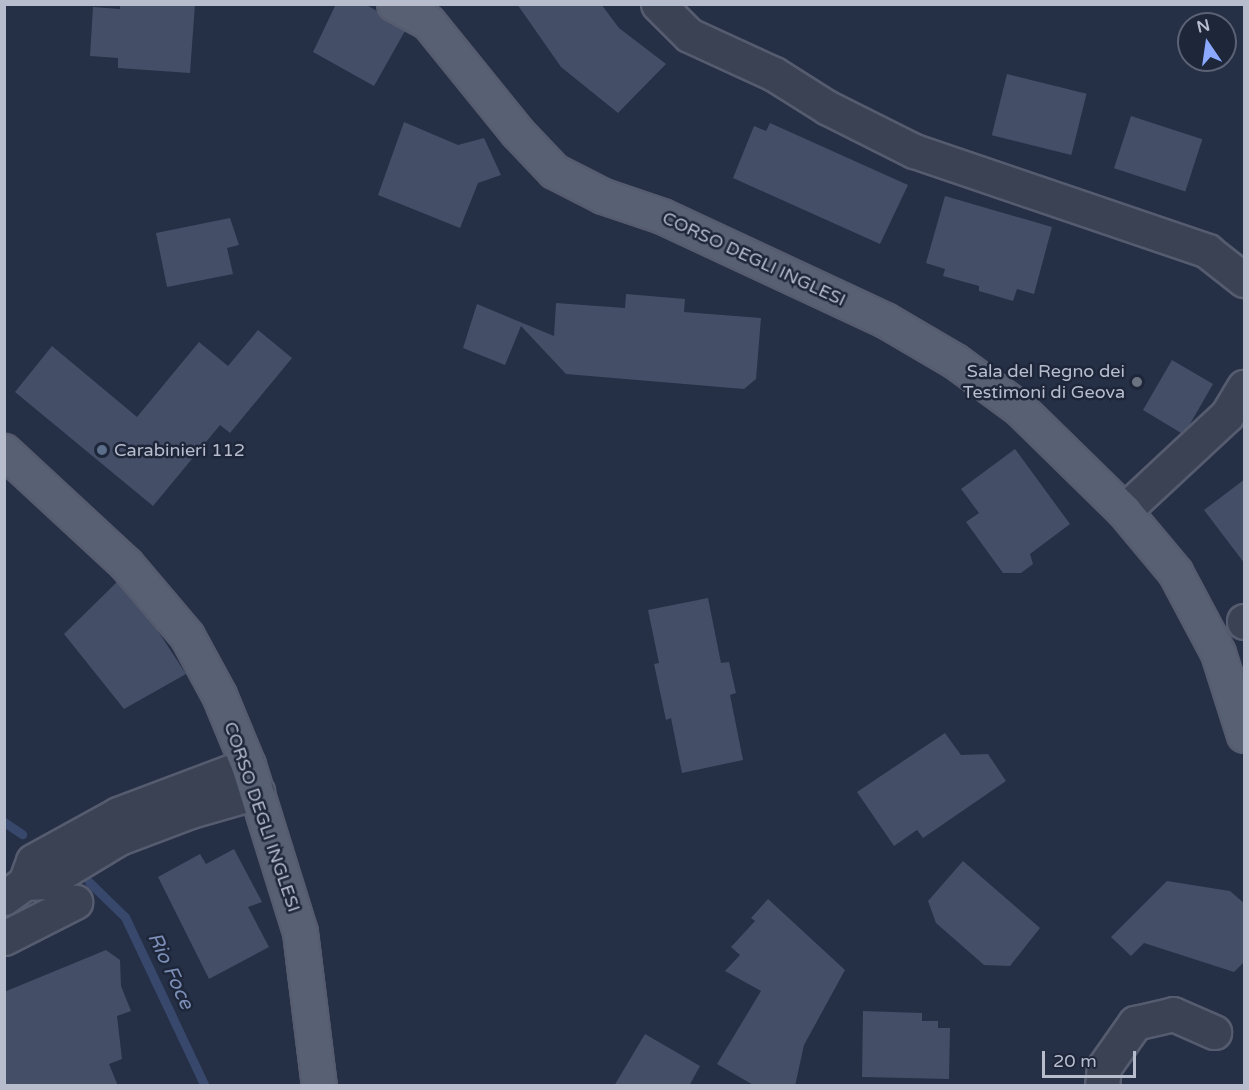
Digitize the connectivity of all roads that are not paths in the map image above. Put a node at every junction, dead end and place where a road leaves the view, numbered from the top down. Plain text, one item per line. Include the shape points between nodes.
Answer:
1 (394, 4) edge
2 (658, 4) edge
3 (1245, 280) edge
4 (1245, 387) edge
5 (4, 451) edge
6 (1124, 511) junction
7 (1245, 735) edge
8 (252, 778) junction
9 (12, 888) edge
10 (75, 902) dead end
11 (4, 938) edge
12 (1214, 1032) dead end
13 (319, 1086) edge
14 (1102, 1086) edge

1 - 6 main road, CORSO DEGLI INGLESI via 428,22 554,171 603,196 662,216 885,320 955,360 1020,409
2 - 3 street via 689,35 774,74 828,108 914,151 1207,251
4 - 6 street via 1227,416
5 - 8 main road, CORSO DEGLI INGLESI via 126,564 187,636 219,695
6 - 7 main road, CORSO DEGLI INGLESI via 1175,572 1218,653
8 - 9 street via 118,814 33,861
8 - 13 main road, CORSO DEGLI INGLESI via 300,932
10 - 11 street
12 - 14 street via 1173,1014 1135,1023 1104,1067

